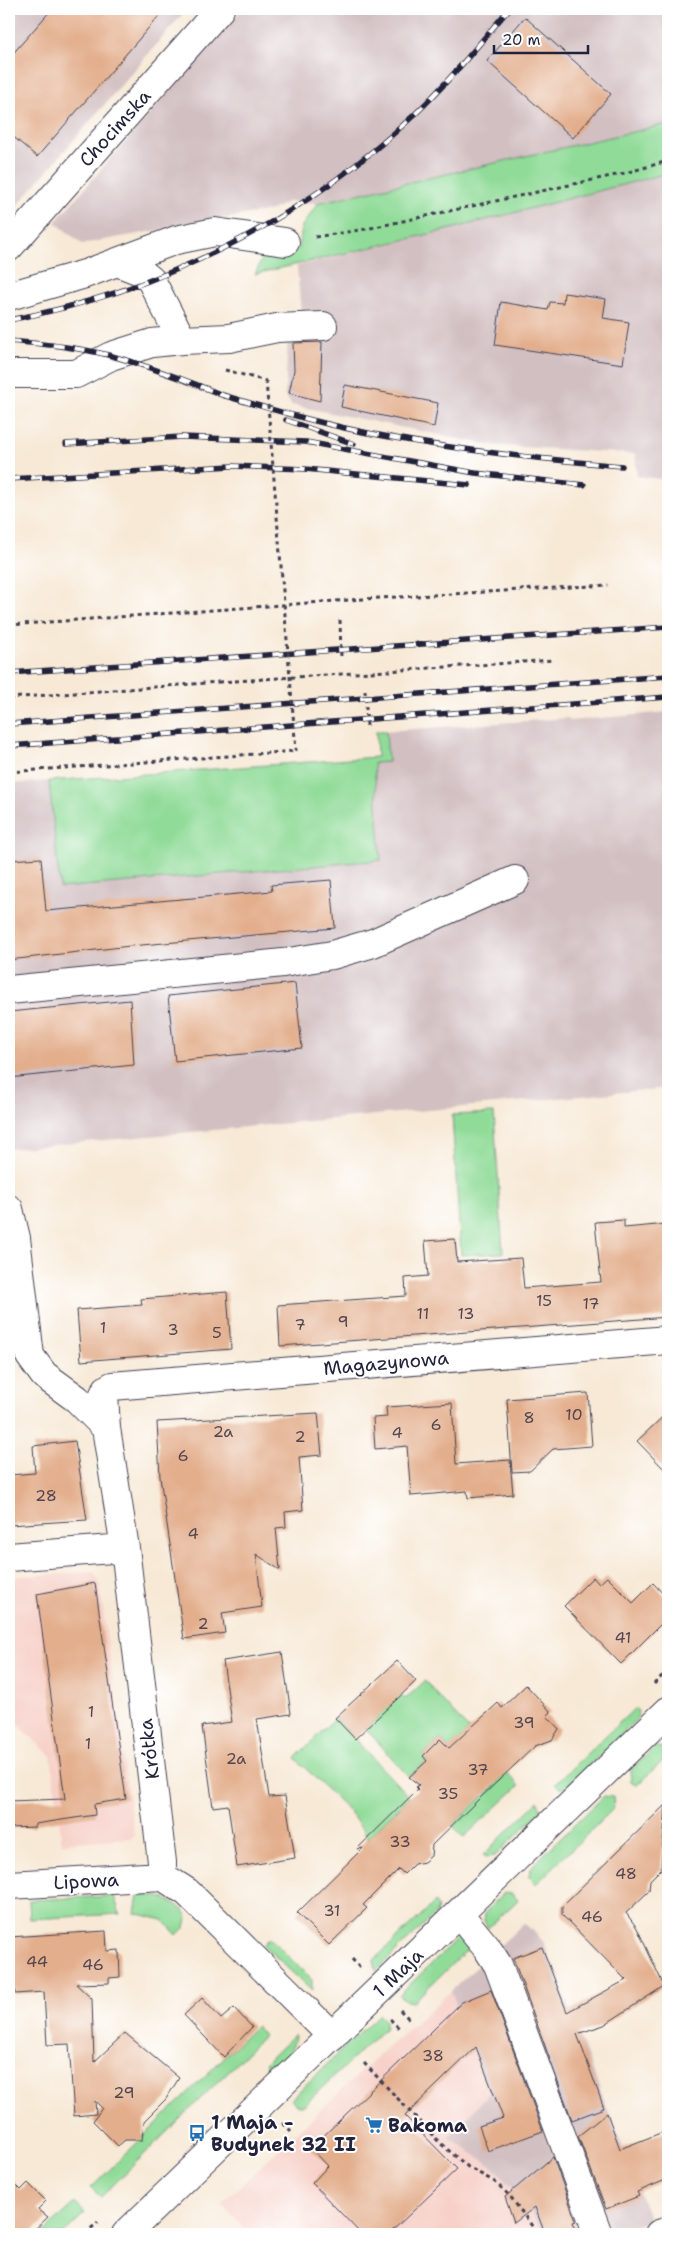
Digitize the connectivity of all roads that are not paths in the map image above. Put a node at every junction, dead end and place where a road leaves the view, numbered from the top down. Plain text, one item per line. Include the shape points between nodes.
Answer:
1 (220, 9) edge
2 (285, 242) road end
3 (9, 247) edge
4 (117, 262) junction
5 (9, 296) edge
6 (323, 326) dead end
7 (182, 340) junction
8 (9, 374) edge
9 (515, 880) dead end
10 (9, 990) edge
11 (9, 1210) edge
12 (668, 1340) edge
13 (106, 1390) joint
14 (106, 1428) junction
15 (124, 1548) junction
16 (9, 1557) edge
17 (668, 1711) edge
18 (162, 1876) junction
19 (9, 1885) edge
20 (458, 1914) junction
21 (332, 2036) junction
22 (668, 2231) edge
23 (126, 2234) edge
24 (598, 2234) edge
25 (659, 2234) edge

1 - 3 street, Chocimska
2 - 4 street via 215,232 176,240
4 - 5 street
4 - 7 street via 140,271 151,280
6 - 7 street via 277,328 229,338
7 - 8 street via 152,343 111,356 76,374
9 - 10 street via 373,942 332,955 283,963
11 - 14 street via 16,1238 30,1356 44,1375
12 - 13 street, Magazynowa via 112,1386
13 - 14 street, Krótka
14 - 15 street, Krótka
15 - 16 street
15 - 18 street, Krótka
17 - 20 street, 1 Maja
18 - 19 street, Lipowa
18 - 21 street via 187,1892
20 - 21 street, 1 Maja
20 - 24 street via 498,1965
21 - 23 street, 1 Maja
22 - 25 street

